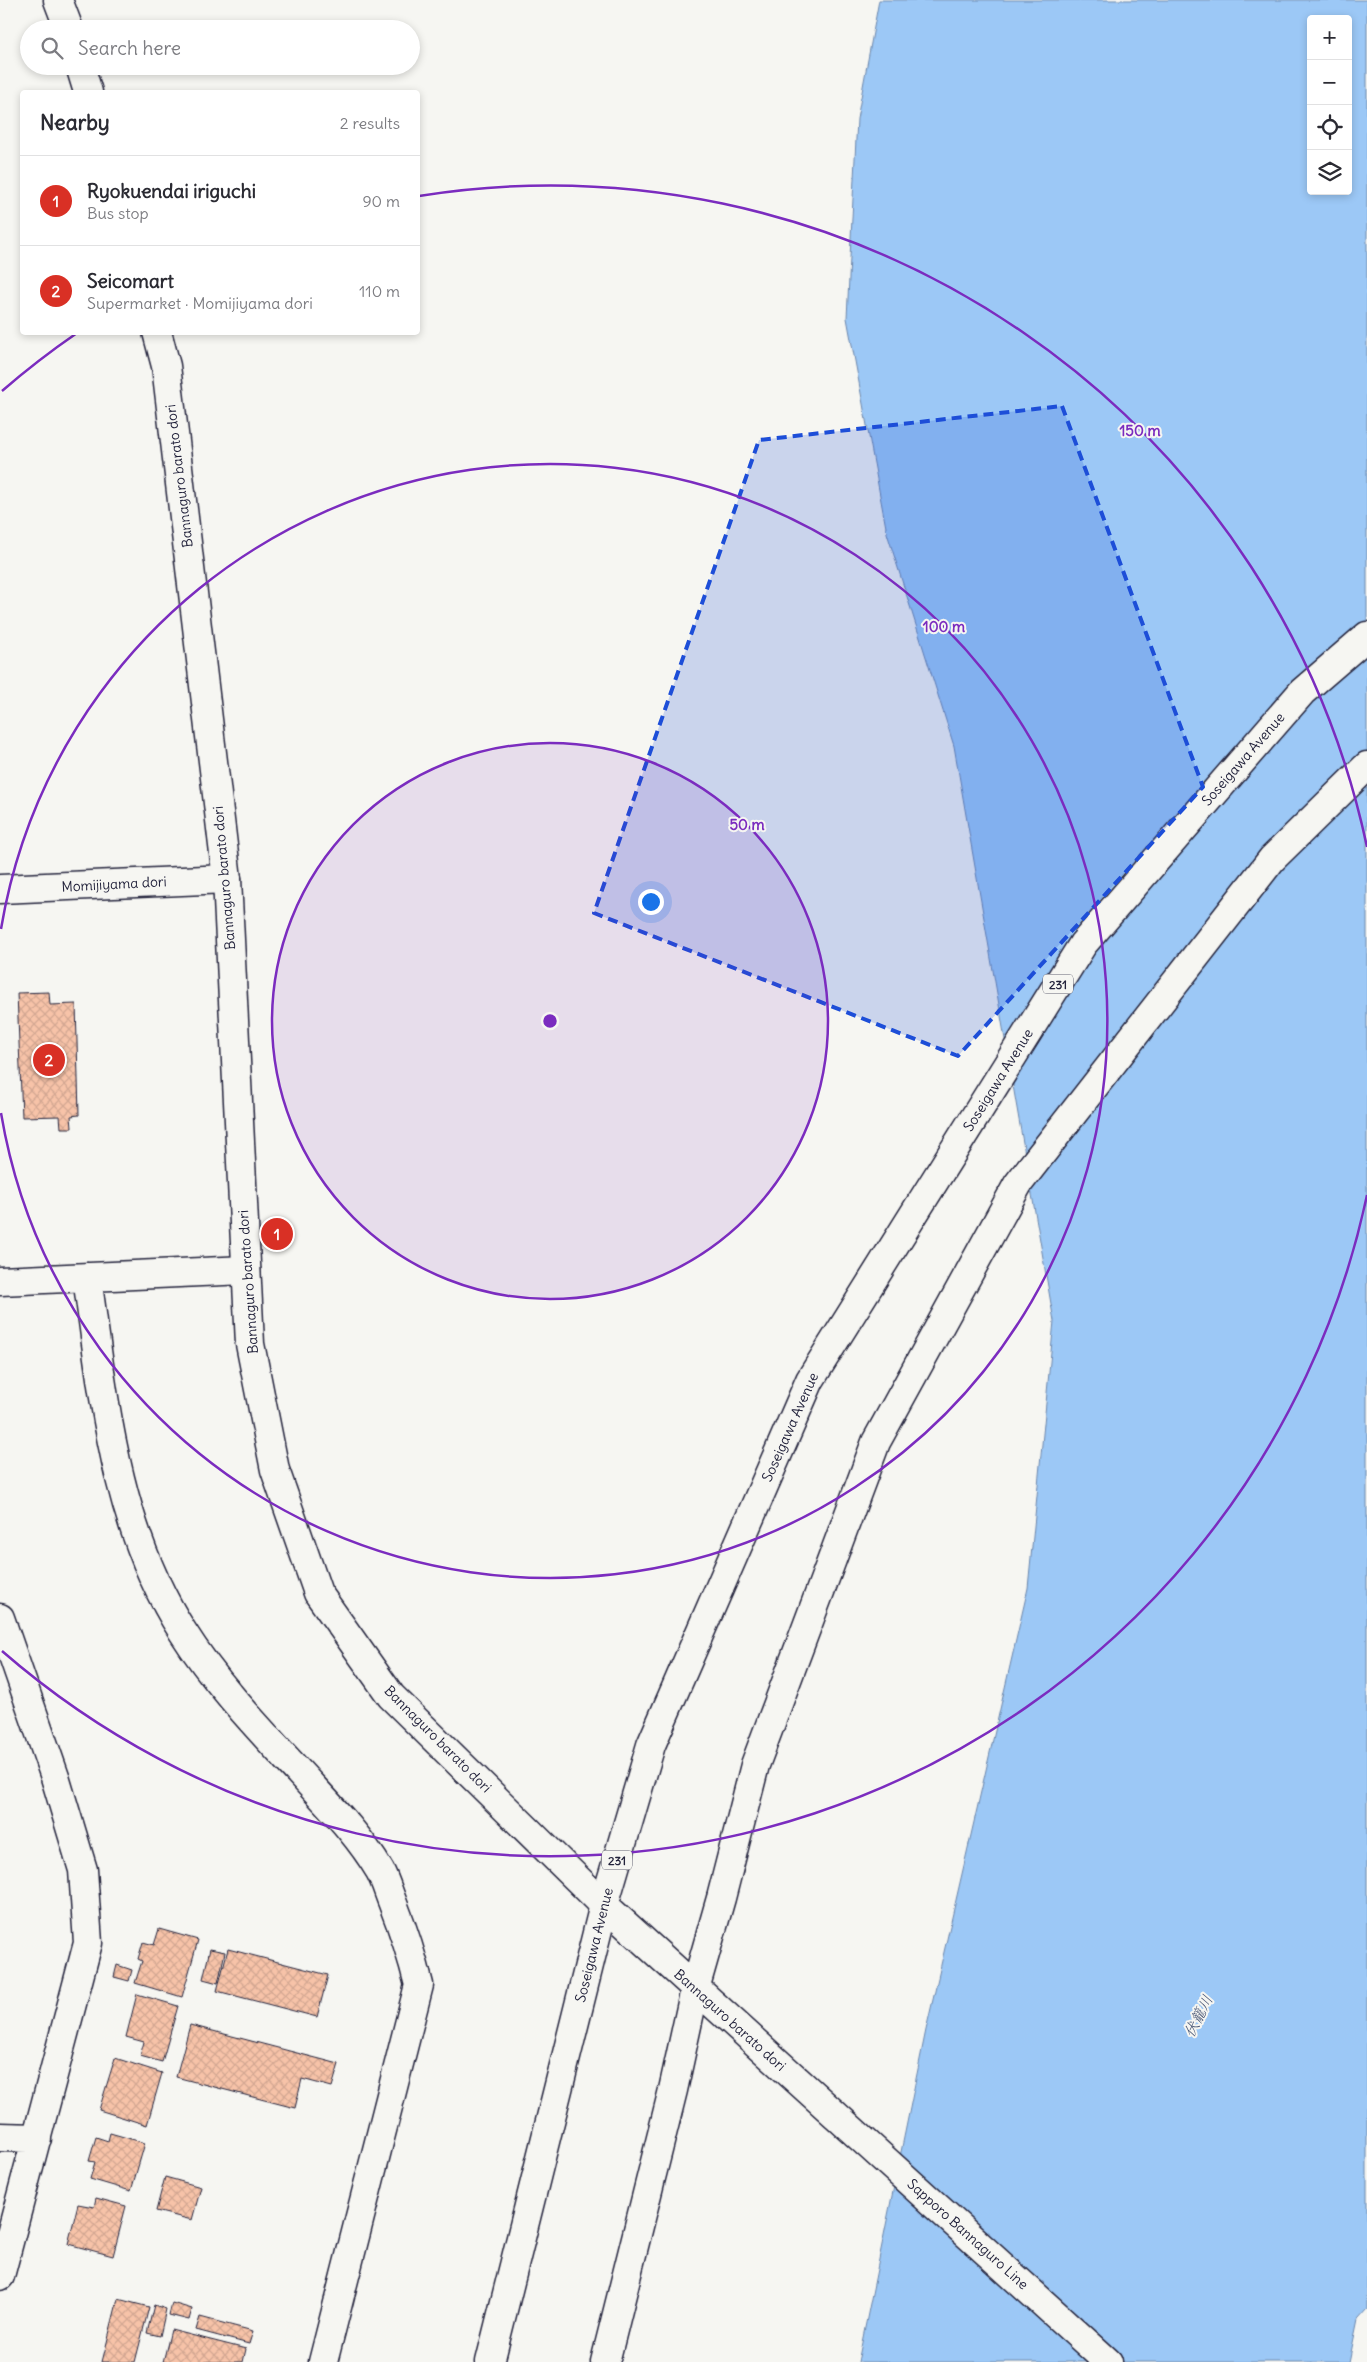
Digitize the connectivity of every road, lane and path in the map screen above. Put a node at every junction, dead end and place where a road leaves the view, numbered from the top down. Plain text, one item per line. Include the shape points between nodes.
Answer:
1 (58, 0) edge
2 (66, 20) edge
3 (83, 75) edge
4 (87, 90) edge
5 (158, 335) edge
6 (1367, 636) edge
7 (1367, 766) edge
8 (227, 879) junction
9 (0, 889) edge
10 (246, 1270) junction
11 (87, 1278) junction
12 (0, 1282) edge
13 (0, 1618) edge
14 (604, 1905) junction
15 (695, 1989) junction
16 (828, 2106) joint
17 (0, 2137) edge
18 (37, 2138) junction
19 (0, 2276) edge
20 (323, 2362) edge
21 (490, 2362) edge
22 (605, 2362) edge
23 (1108, 2362) edge

1 - 2 main road
3 - 4 main road
5 - 8 main road, Bannaguro barato dori via 166,366
6 - 14 main road, Soseigawa Avenue / 231 via 1302,692 1083,944 810,1380 651,1745
7 - 15 main road via 1272,859 1018,1184 876,1442 755,1765
8 - 9 main road, Momijiyama dori
8 - 10 main road, Bannaguro barato dori
10 - 11 main road
10 - 14 main road, Bannaguro barato dori via 250,1344 275,1470 318,1593 391,1696
11 - 12 main road
11 - 20 main road via 114,1460 134,1530 158,1584 183,1632 231,1696 345,1822 380,1872 408,1942 419,1985
13 - 18 main road via 83,1870 87,1925 88,1943
14 - 15 main road, Bannaguro barato dori
14 - 21 main road, Soseigawa Avenue / 231
15 - 16 main road, Bannaguro barato dori
15 - 22 main road
16 - 23 main road, Sapporo Bannaguro Line
17 - 18 main road
18 - 19 main road

